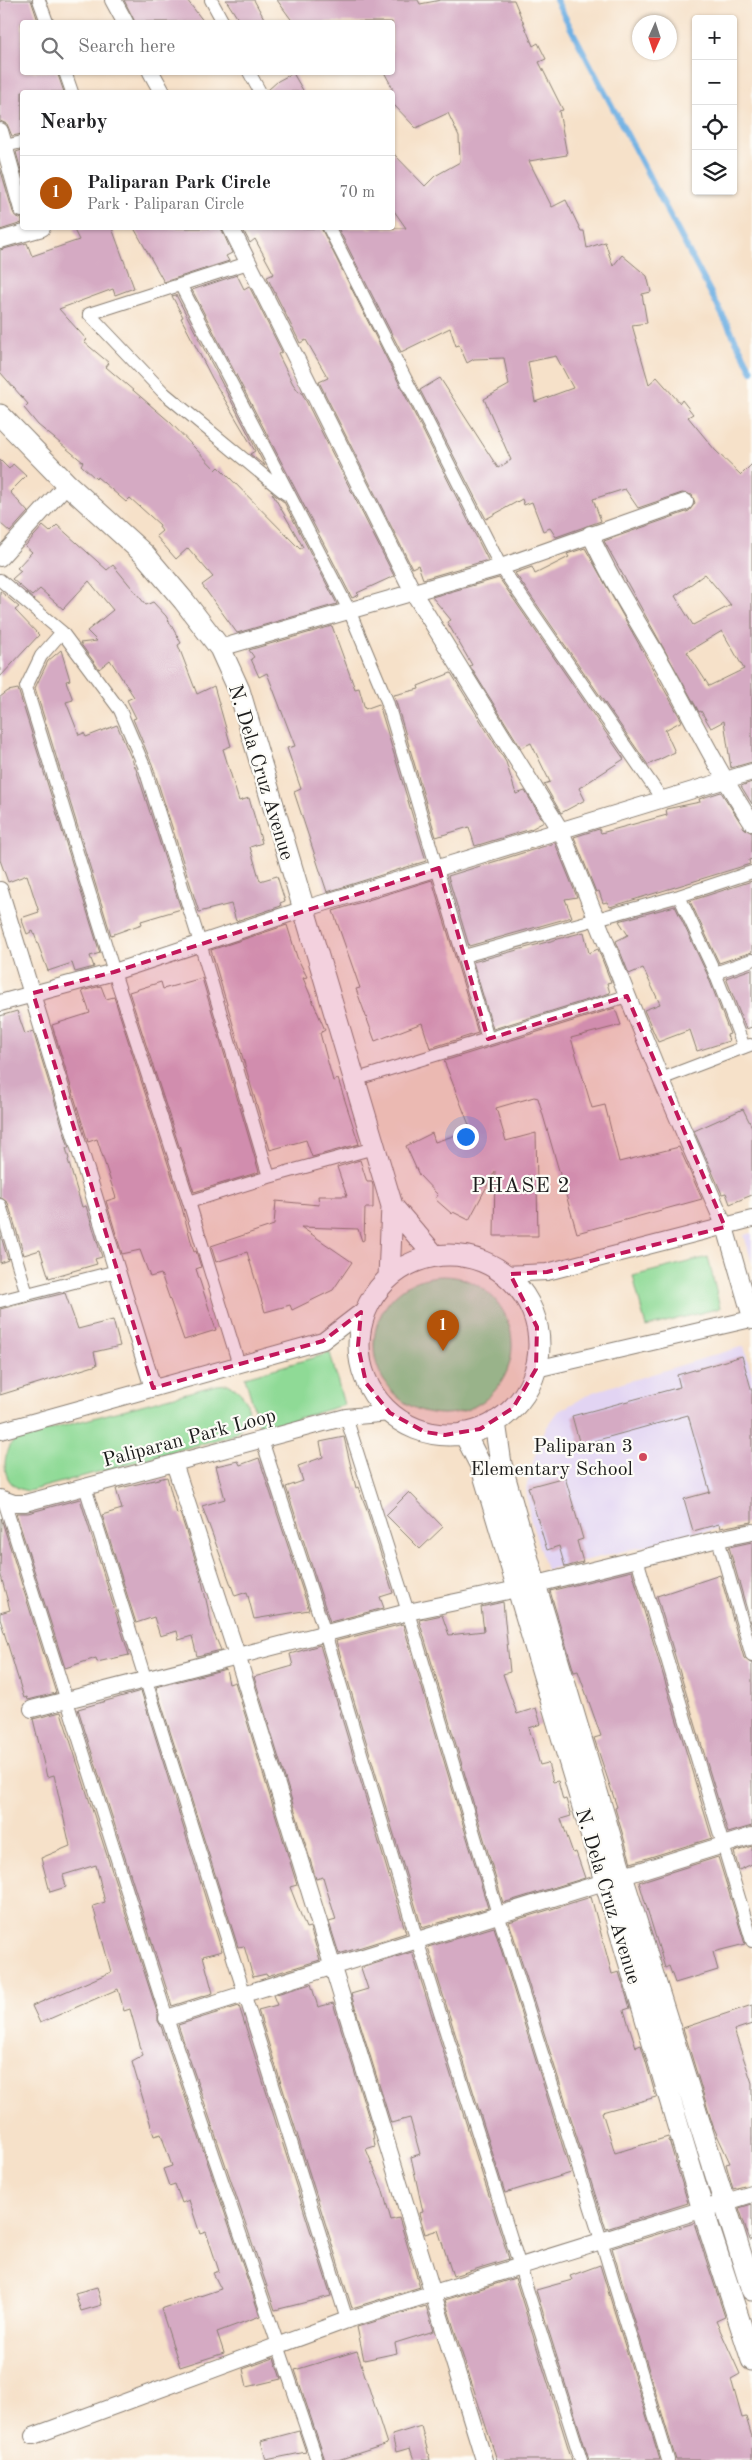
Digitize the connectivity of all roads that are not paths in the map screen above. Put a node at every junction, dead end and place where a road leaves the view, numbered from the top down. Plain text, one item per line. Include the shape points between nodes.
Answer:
1 (39, 0) edge
2 (113, 0) edge
3 (211, 0) edge
4 (46, 20) edge
5 (124, 20) edge
6 (222, 20) edge
7 (65, 75) edge
8 (153, 75) edge
9 (251, 75) edge
10 (71, 90) edge
11 (161, 90) edge
12 (259, 90) edge
13 (3, 139) edge
14 (20, 142) edge
15 (20, 202) edge
16 (30, 230) edge
17 (232, 230) edge
18 (330, 230) edge
19 (0, 240) edge
20 (248, 263) junction
21 (181, 286) junction
22 (0, 415) edge
23 (67, 484) junction
24 (292, 499) junction
25 (685, 502) dead end
26 (590, 534) junction
27 (0, 558) edge
28 (501, 567) junction
29 (0, 580) edge
30 (413, 592) junction
31 (349, 610) junction
32 (62, 632) junction
33 (220, 648) junction
34 (752, 772) edge
35 (724, 780) junction
36 (662, 799) junction
37 (752, 823) edge
38 (561, 832) junction
39 (438, 868) junction
40 (752, 872) edge
41 (0, 890) edge
42 (679, 896) junction
43 (304, 909) junction
44 (595, 919) junction
45 (200, 943) junction
46 (464, 956) junction
47 (752, 960) edge
48 (114, 972) junction
49 (715, 973) junction
50 (33, 993) junction
51 (627, 996) junction
52 (0, 1003) edge
53 (488, 1040) junction
54 (748, 1046) edge
55 (661, 1079) junction
56 (354, 1080) junction
57 (374, 1148) junction
58 (269, 1177) junction
59 (189, 1202) junction
60 (0, 1204) edge
61 (392, 1206) junction
62 (752, 1219) edge
63 (725, 1227) junction
64 (435, 1256) junction
65 (117, 1271) junction
66 (505, 1274) junction
67 (389, 1277) junction
68 (27, 1294) junction
69 (0, 1301) edge
70 (366, 1308) junction
71 (752, 1320) edge
72 (239, 1365) junction
73 (536, 1369) junction
74 (153, 1388) junction
75 (390, 1414) junction
76 (346, 1417) junction
77 (495, 1422) junction
78 (0, 1431) edge
79 (464, 1433) junction
80 (262, 1440) junction
81 (174, 1463) junction
82 (85, 1487) junction
83 (2, 1500) edge
84 (752, 1532) edge
85 (718, 1539) junction
86 (637, 1559) junction
87 (526, 1587) junction
88 (408, 1612) junction
89 (326, 1633) junction
90 (236, 1655) junction
91 (752, 1656) edge
92 (146, 1680) junction
93 (67, 1700) junction
94 (32, 1709) dead end
95 (752, 1836) edge
96 (722, 1845) junction
97 (613, 1879) junction
98 (498, 1914) junction
99 (417, 1940) junction
100 (752, 1941) edge
101 (333, 1966) junction
102 (245, 1994) junction
103 (167, 2018) junction
104 (752, 2194) edge
105 (724, 2203) junction
106 (703, 2210) junction
107 (601, 2240) junction
108 (521, 2265) junction
109 (752, 2290) edge
110 (433, 2292) junction
111 (347, 2320) junction
112 (278, 2344) junction
113 (752, 2360) edge
114 (33, 2436) dead end
115 (317, 2460) edge
116 (484, 2460) edge
117 (581, 2460) edge
118 (668, 2460) edge

1 - 4 street
2 - 5 street
3 - 6 street
7 - 10 street
8 - 11 street
9 - 12 street
13 - 14 street
13 - 15 street
16 - 19 street
17 - 20 street
18 - 28 street
20 - 21 street
20 - 30 street
21 - 24 street
21 - 24 street via 89,314 164,393
22 - 23 street, N. Dela Cruz Avenue
23 - 27 street
23 - 33 street, N. Dela Cruz Avenue via 145,556
24 - 31 street
25 - 26 street
26 - 28 street
26 - 35 street via 605,569 667,673
28 - 30 street
28 - 36 street
29 - 32 street
30 - 31 street
30 - 38 street
31 - 33 street
31 - 39 street via 387,701
32 - 45 street via 120,710 144,766
32 - 48 street via 41,656 26,687
33 - 43 street, N. Dela Cruz Avenue via 238,690
34 - 35 street
35 - 36 street
35 - 37 street
36 - 38 street
38 - 39 street
38 - 44 street
39 - 43 street
39 - 46 street
40 - 42 street
41 - 50 street
42 - 44 street
42 - 49 street
43 - 45 street
43 - 56 street, N. Dela Cruz Avenue
44 - 46 street
44 - 51 street
45 - 48 street
45 - 58 street
46 - 53 street
47 - 49 street
48 - 50 street
48 - 59 street
49 - 54 street
50 - 52 street
50 - 65 street
51 - 53 street
51 - 55 street
53 - 56 street
54 - 55 street
55 - 63 street
56 - 57 street, N. Dela Cruz Avenue
57 - 58 street
57 - 61 street, N. Dela Cruz Avenue
58 - 59 street
59 - 72 street
60 - 68 street
61 - 64 street, N. Dela Cruz Avenue
61 - 67 street, N. Dela Cruz Avenue
62 - 63 street
63 - 66 street via 548,1272
63 - 71 street
64 - 66 street via 460,1255
64 - 67 street via 411,1263
65 - 68 street
65 - 74 street
66 - 73 street via 531,1307 539,1348
67 - 70 street
68 - 69 street
70 - 72 street via 322,1341
70 - 75 street via 360,1327 360,1365 366,1383
71 - 73 street
72 - 74 street
73 - 77 street via 518,1402
74 - 78 street
75 - 76 street, Paliparan Park Loop
75 - 79 street via 425,1432
76 - 80 street, Paliparan Park Loop
76 - 88 street
77 - 79 street
77 - 87 street, N. Dela Cruz Avenue
79 - 87 street, N. Dela Cruz Avenue via 482,1468
80 - 81 street, Paliparan Park Loop
80 - 89 street
81 - 82 street, Paliparan Park Loop
81 - 90 street
82 - 83 street, Paliparan Park Loop via 25,1503
82 - 92 street
83 - 93 street
84 - 85 street
85 - 86 street
85 - 91 street
86 - 87 street
86 - 96 street
87 - 88 street
87 - 97 street, N. Dela Cruz Avenue
88 - 89 street
88 - 98 street
89 - 90 street
89 - 99 street
90 - 92 street
90 - 101 street
92 - 93 street
92 - 102 street
93 - 94 street
93 - 103 street
95 - 96 street
96 - 97 street
96 - 100 street
97 - 98 street
97 - 105 street, N. Dela Cruz Avenue
97 - 106 street, N. Dela Cruz Avenue
98 - 99 street
98 - 107 street
99 - 101 street
99 - 108 street
101 - 102 street
101 - 110 street
102 - 103 street
102 - 111 street
103 - 112 street
104 - 105 street
105 - 106 street
105 - 109 street, N. Dela Cruz Avenue
106 - 107 street
106 - 113 street, N. Dela Cruz Avenue
107 - 108 street
107 - 118 street
108 - 110 street
108 - 117 street
110 - 111 street
110 - 116 street
111 - 112 street
112 - 114 street
112 - 115 street

